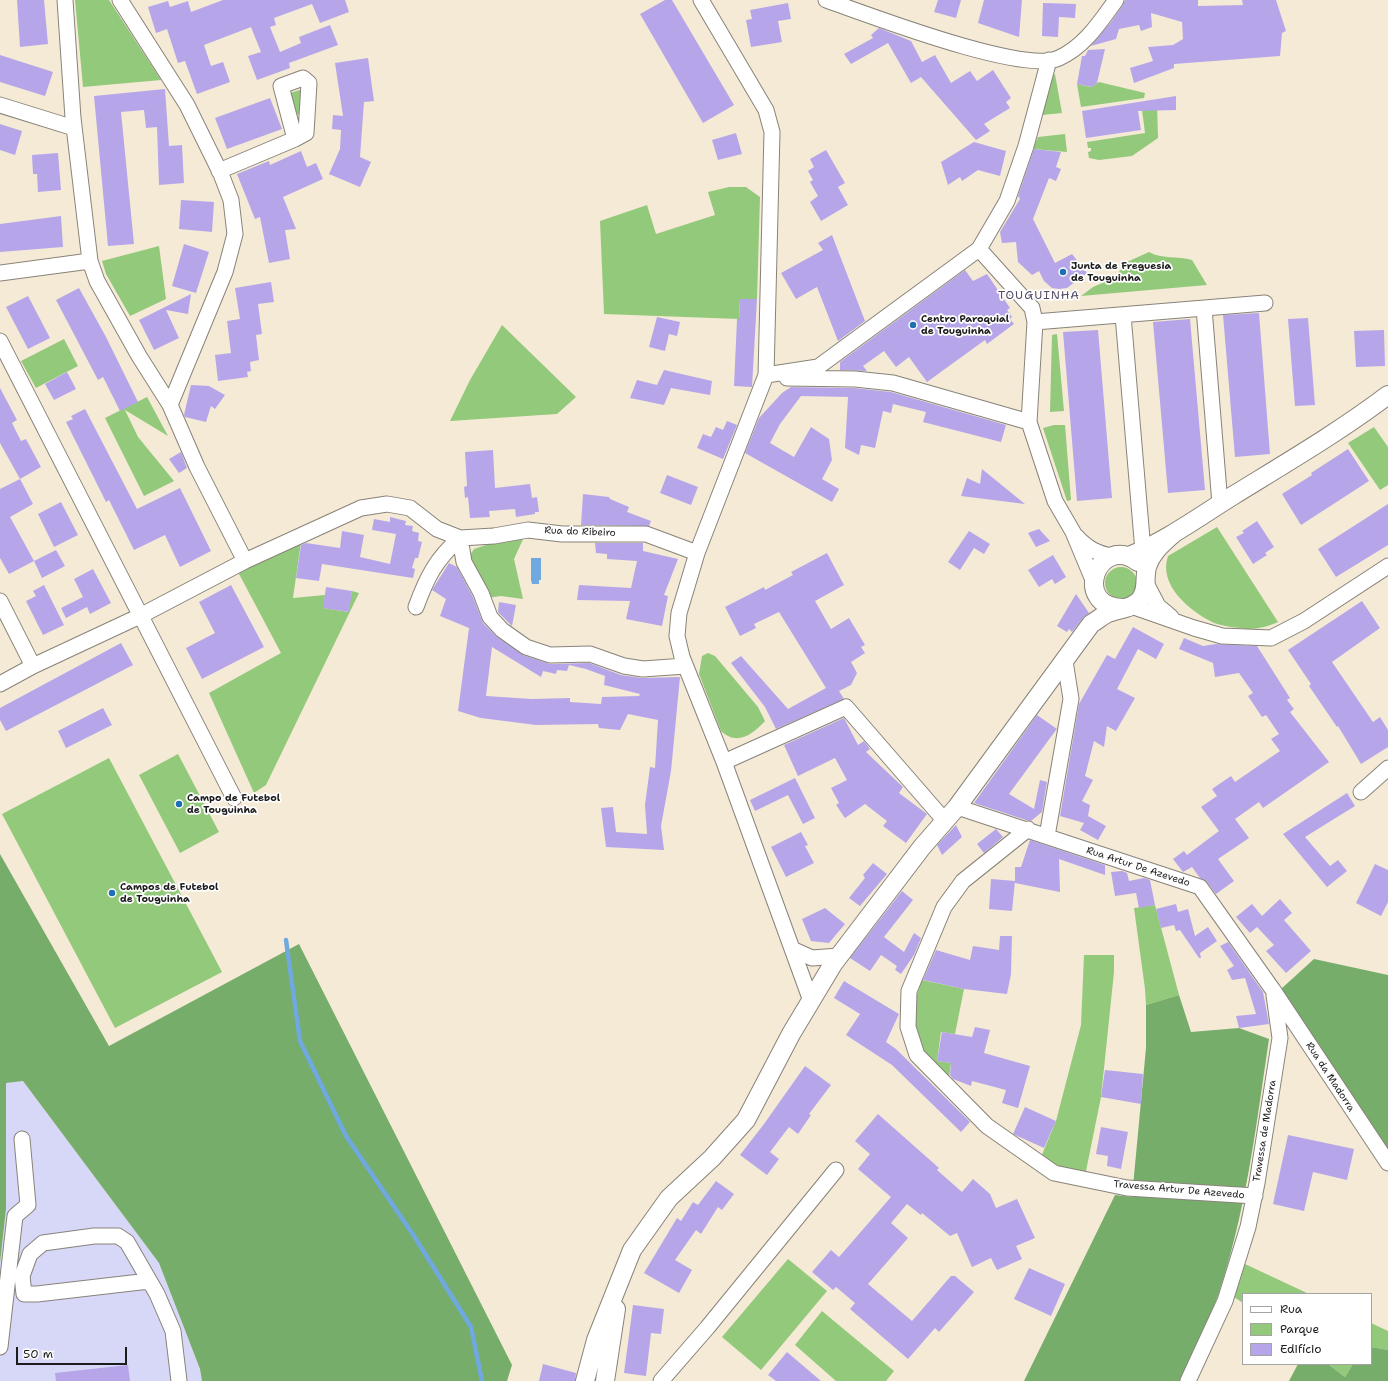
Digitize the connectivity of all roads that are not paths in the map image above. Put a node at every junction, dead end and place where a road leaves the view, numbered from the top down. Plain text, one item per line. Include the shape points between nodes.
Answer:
1 (65, 0) edge
2 (120, 0) edge
3 (701, 0) edge
4 (826, 0) edge
5 (1116, 0) edge
6 (1049, 60) junction
7 (0, 105) edge
8 (74, 128) junction
9 (295, 139) dead end
10 (220, 170) junction
11 (979, 249) junction
12 (90, 261) junction
13 (0, 273) edge
14 (1265, 303) dead end
15 (1204, 308) junction
16 (1123, 315) junction
17 (1034, 322) junction
18 (0, 341) edge
19 (766, 375) junction
20 (1388, 395) edge
21 (170, 405) junction
22 (1029, 422) junction
23 (1220, 504) junction
24 (1073, 532) junction
25 (1173, 534) junction
26 (460, 538) junction
27 (697, 553) junction
28 (1128, 554) junction
29 (245, 561) junction
30 (1388, 566) edge
31 (1146, 581) junction
32 (1094, 584) junction
33 (0, 601) edge
34 (416, 607) dead end
35 (1127, 607) junction
36 (140, 616) junction
37 (1173, 620) junction
38 (1091, 624) junction
39 (1065, 661) junction
40 (33, 666) junction
41 (685, 666) junction
42 (0, 684) edge
43 (724, 762) junction
44 (1388, 768) edge
45 (1361, 792) dead end
46 (234, 798) dead end
47 (956, 806) junction
48 (944, 821) junction
49 (1028, 829) junction
50 (1047, 836) junction
51 (792, 949) junction
52 (839, 956) junction
53 (1273, 990) junction
54 (811, 1001) junction
55 (22, 1139) dead end
56 (1388, 1163) edge
57 (836, 1170) dead end
58 (1254, 1196) junction
59 (628, 1261) junction
60 (149, 1280) junction
61 (0, 1347) edge
62 (179, 1381) edge
63 (585, 1381) edge
64 (605, 1381) edge
65 (661, 1381) edge
66 (1188, 1381) edge

1 - 8 street
2 - 10 street via 187,105
3 - 19 street via 766,110 772,132
4 - 6 street via 948,41 1010,58 1038,62
5 - 6 street via 1088,38 1059,59
6 - 11 street via 1008,201
7 - 8 street
8 - 12 street
9 - 10 street
10 - 21 street via 231,200 235,234 225,272
11 - 17 street via 1032,308
11 - 19 street via 818,367
12 - 13 street
12 - 21 street via 97,281
14 - 15 street
15 - 16 street
15 - 23 street
16 - 17 street
16 - 28 street
17 - 22 street
18 - 36 street
19 - 22 street via 796,380 893,383
19 - 27 street
20 - 23 main road via 1315,445
21 - 29 street via 197,466
22 - 24 street via 1055,501
23 - 25 main road
24 - 28 street via 1086,547 1104,555
24 - 32 street
25 - 28 main road
25 - 31 main road via 1155,550 1147,567
26 - 27 street, Rua do Ribeiro via 528,530 562,534 646,534
26 - 29 street, Rua do Ribeiro via 437,529 410,508 387,504 361,508
26 - 34 street via 437,561
26 - 41 street via 464,562 481,593 490,617 502,630 526,647 550,655 590,654 624,666 660,669
27 - 41 street via 676,636
28 - 31 main road via 1140,564
28 - 32 main road via 1105,559 1099,565
29 - 36 street, Rua do Ribeiro
30 - 37 street via 1304,621 1271,638 1222,636
31 - 35 main road via 1144,594
31 - 37 street via 1158,606
32 - 35 main road via 1097,595 1108,606
32 - 38 main road
33 - 40 street
35 - 37 street
35 - 38 main road via 1106,614
36 - 40 street, Rua do Ribeiro
36 - 46 street
38 - 39 main road
39 - 47 main road
39 - 50 street via 1071,699
40 - 42 street, Rua do Ribeiro
41 - 43 street
43 - 48 street via 846,707
43 - 51 street
44 - 45 street
47 - 48 main road
47 - 49 street, Rua Artur De Azevedo
48 - 52 main road
49 - 50 street, Rua Artur De Azevedo
49 - 58 street, Travessa Artur De Azevedo via 963,881 944,907 909,991 908,1027 918,1055 988,1126 1054,1173 1127,1188
50 - 53 street, Rua Artur De Azevedo via 1200,887
51 - 52 street via 812,958
51 - 54 street
52 - 54 main road
53 - 56 street, Rua da Madorra
53 - 58 street, Travessa de Madorra via 1280,1038
54 - 59 main road via 746,1120 712,1158 669,1198 632,1250
55 - 61 street via 28,1205 15,1216
57 - 65 street
58 - 66 street, Travessa de Madorra via 1248,1227 1225,1301
59 - 63 main road via 596,1340
59 - 64 main road via 616,1310
60 - 60 street via 127,1242 118,1236 94,1236 43,1243 30,1254 22,1276 24,1294
60 - 62 street via 173,1331

